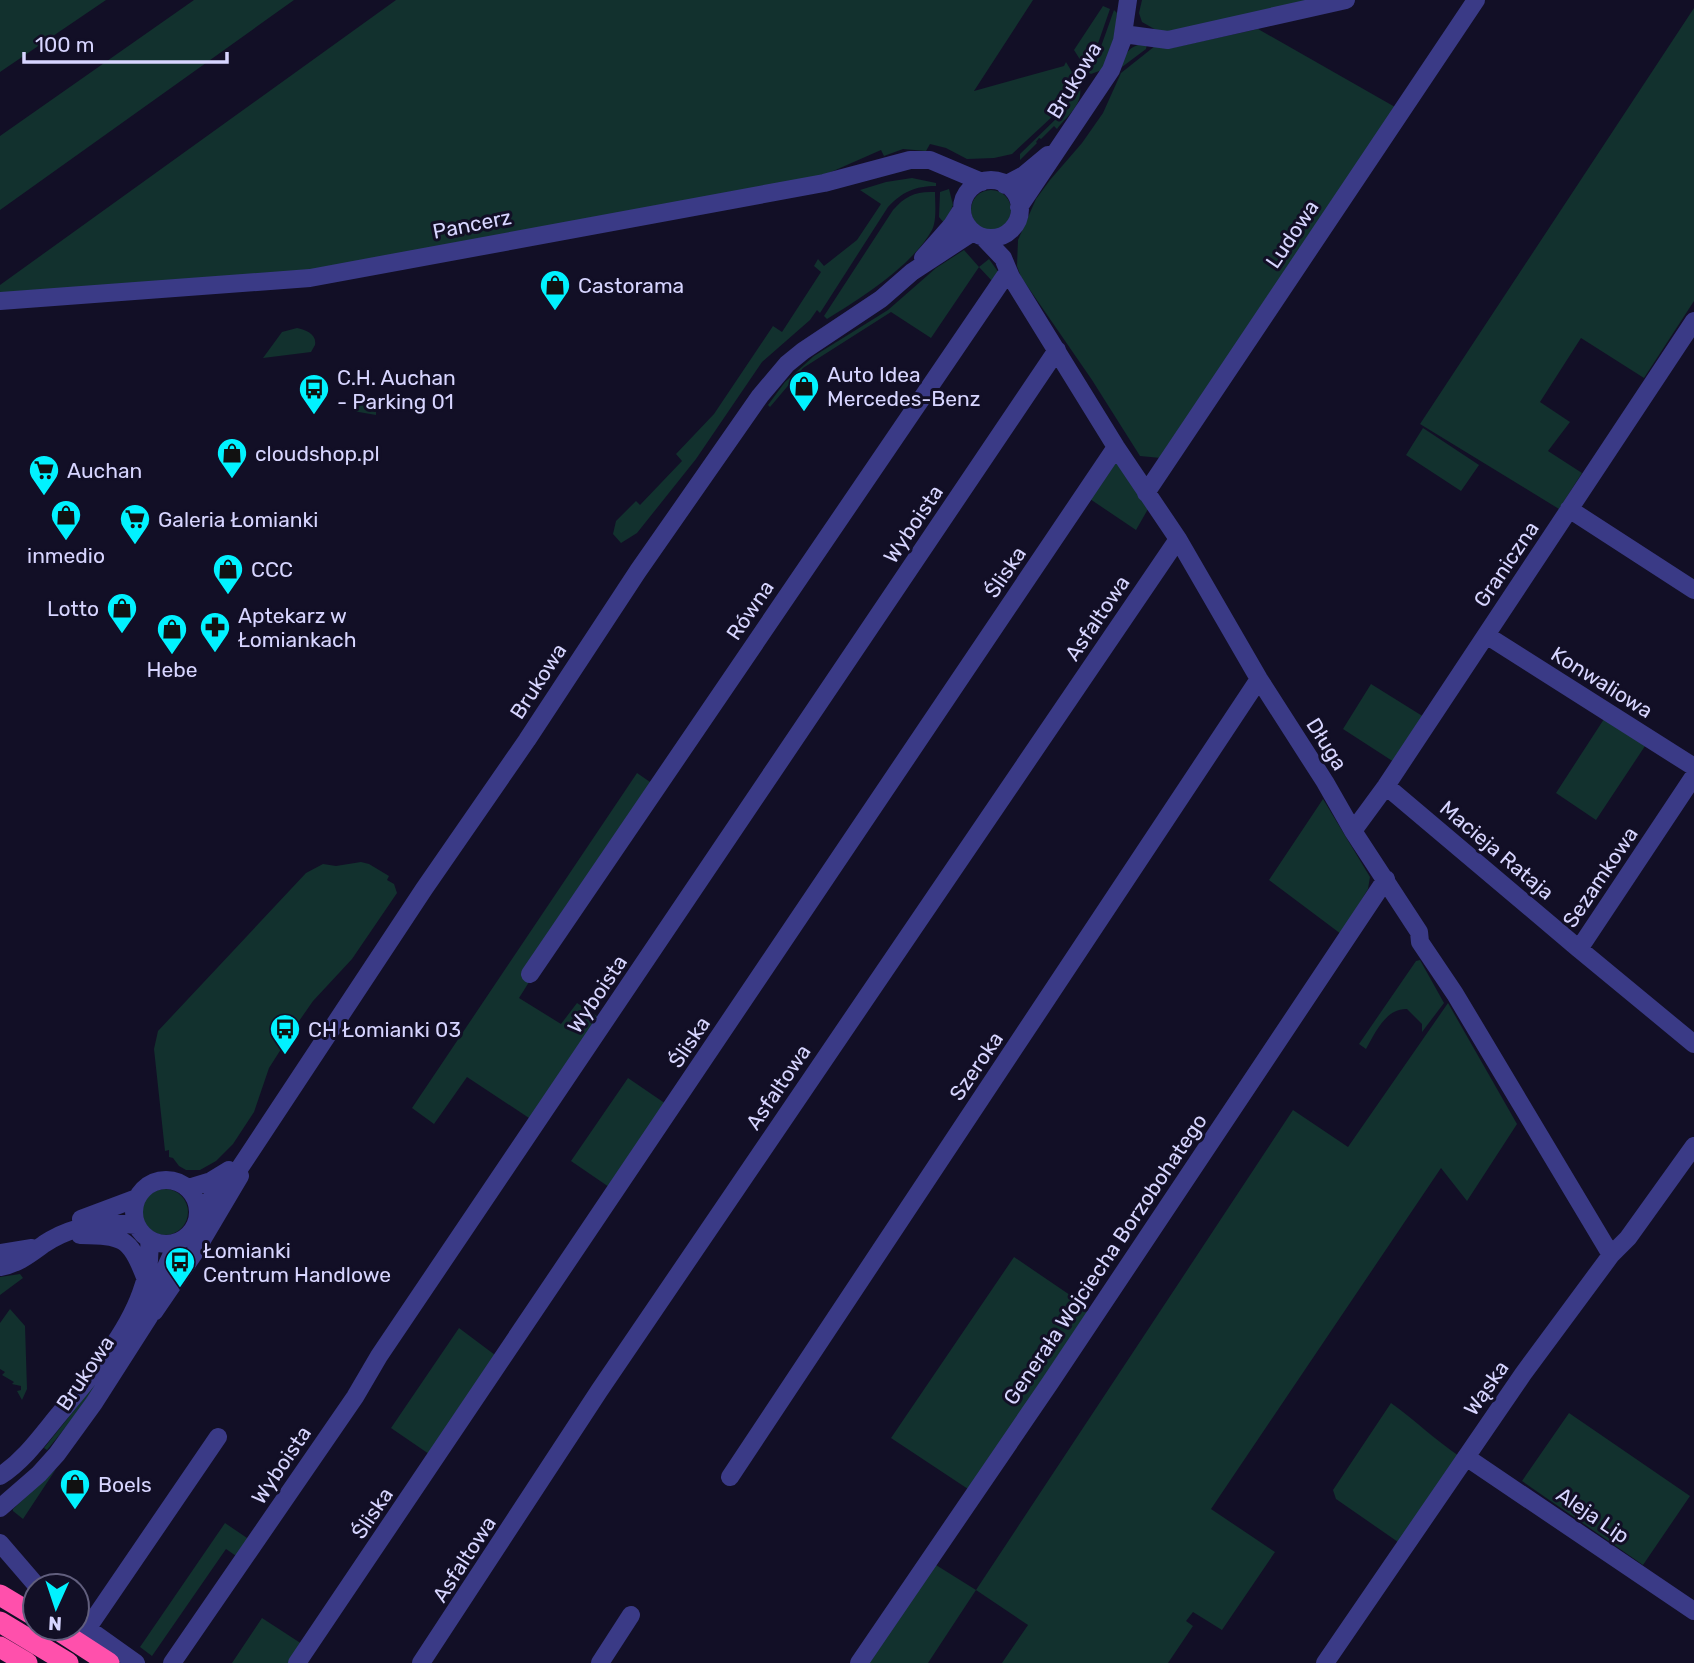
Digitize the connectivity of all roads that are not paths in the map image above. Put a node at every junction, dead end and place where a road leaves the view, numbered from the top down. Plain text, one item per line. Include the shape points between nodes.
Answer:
1 (1128, 0) edge
2 (1346, 0) edge
3 (1476, 0) edge
4 (1123, 34) junction
5 (1059, 146) junction
6 (945, 167) junction
7 (982, 182) junction
8 (1005, 185) junction
9 (963, 204) junction
10 (1019, 207) junction
11 (1008, 233) junction
12 (978, 234) junction
13 (1006, 266) junction
14 (912, 272) junction
15 (0, 301) edge
16 (1692, 329) edge
17 (1058, 350) junction
18 (1116, 447) junction
19 (1146, 493) junction
20 (1569, 509) junction
21 (1178, 539) junction
22 (1694, 590) edge
23 (1486, 635) junction
24 (1259, 679) junction
25 (1694, 767) edge
26 (1694, 776) edge
27 (1386, 786) junction
28 (1353, 831) junction
29 (1386, 879) junction
30 (1579, 949) junction
31 (530, 974) dead end
32 (1694, 1044) edge
33 (1694, 1146) edge
34 (247, 1157) junction
35 (188, 1188) junction
36 (137, 1198) junction
37 (198, 1211) junction
38 (136, 1225) junction
39 (62, 1234) junction
40 (149, 1240) junction
41 (177, 1242) junction
42 (43, 1246) junction
43 (0, 1254) edge
44 (1611, 1255) junction
45 (0, 1267) edge
46 (145, 1277) junction
47 (149, 1317) junction
48 (218, 1437) dead end
49 (1466, 1457) junction
50 (0, 1476) edge
51 (730, 1477) dead end
52 (0, 1508) edge
53 (0, 1543) edge
54 (25, 1572) edge
55 (0, 1595) edge
56 (21, 1608) edge
57 (1694, 1611) edge
58 (91, 1613) edge
59 (631, 1615) dead end
60 (91, 1631) edge
61 (4, 1637) edge
62 (77, 1642) edge
63 (27, 1663) edge
64 (68, 1663) edge
65 (109, 1663) edge
66 (136, 1663) edge
67 (172, 1663) edge
68 (298, 1663) edge
69 (421, 1663) edge
70 (600, 1663) edge
71 (859, 1663) edge
72 (1325, 1663) edge

1 - 4 street, Brukowa
2 - 4 street, Brukowa via 1168,40
3 - 19 street, Ludowa
4 - 5 street, Brukowa via 1111,70
5 - 8 street, Brukowa
5 - 10 street, Brukowa
6 - 7 street, Pancerz
6 - 9 street via 958,183
6 - 15 street, Pancerz via 918,159 824,183 310,278
7 - 8 street
7 - 9 street via 971,188
8 - 10 street via 1014,192
9 - 12 street via 965,222
9 - 14 street, Brukowa
10 - 11 street via 1018,219
11 - 12 street via 996,237
11 - 13 street
12 - 13 street, Długa
12 - 14 street, Brukowa
13 - 17 street, Długa
13 - 31 street, Równa via 1005,276
14 - 34 street, Brukowa via 787,364 760,396
16 - 20 street, Graniczna
17 - 18 street, Długa
17 - 67 street, Wyboista
18 - 19 street, Długa
18 - 68 street, Śliska
19 - 21 street, Długa
20 - 22 street
20 - 23 street, Graniczna
21 - 24 street, Długa
21 - 69 street, Asfaltowa via 599,1391
23 - 25 street, Konwaliowa
23 - 27 street, Graniczna
24 - 28 street, Długa
24 - 51 street, Szeroka
26 - 30 street, Sezamkowa
27 - 28 street, Graniczna
27 - 30 street, Macieja Rataja
28 - 29 street, Długa
29 - 44 street, Długa
29 - 71 street, Generała Wojciecha Borzobohatego
30 - 32 street, Sezamkowa
33 - 44 street, Wąska
34 - 35 street, Brukowa via 211,1181
34 - 37 street, Brukowa via 233,1178
34 - 47 street via 227,1202
35 - 36 street via 170,1180 158,1181
35 - 37 street
36 - 38 street
36 - 39 street via 82,1219
37 - 41 street via 191,1233
38 - 39 street via 108,1223
38 - 40 street
39 - 42 street
39 - 46 street via 110,1237 127,1243
40 - 41 street via 166,1245
40 - 46 street, Brukowa
41 - 47 street, Brukowa
42 - 43 street
42 - 45 street
44 - 49 street, Wąska
46 - 50 street, Brukowa via 128,1321 89,1378 23,1459
47 - 52 street, Brukowa via 57,1454
48 - 58 street
49 - 57 street, Aleja Lip
49 - 72 street, Wąska
53 - 54 street
55 - 56 highway
59 - 70 street
60 - 66 street
61 - 63 highway
61 - 64 highway
62 - 65 highway

